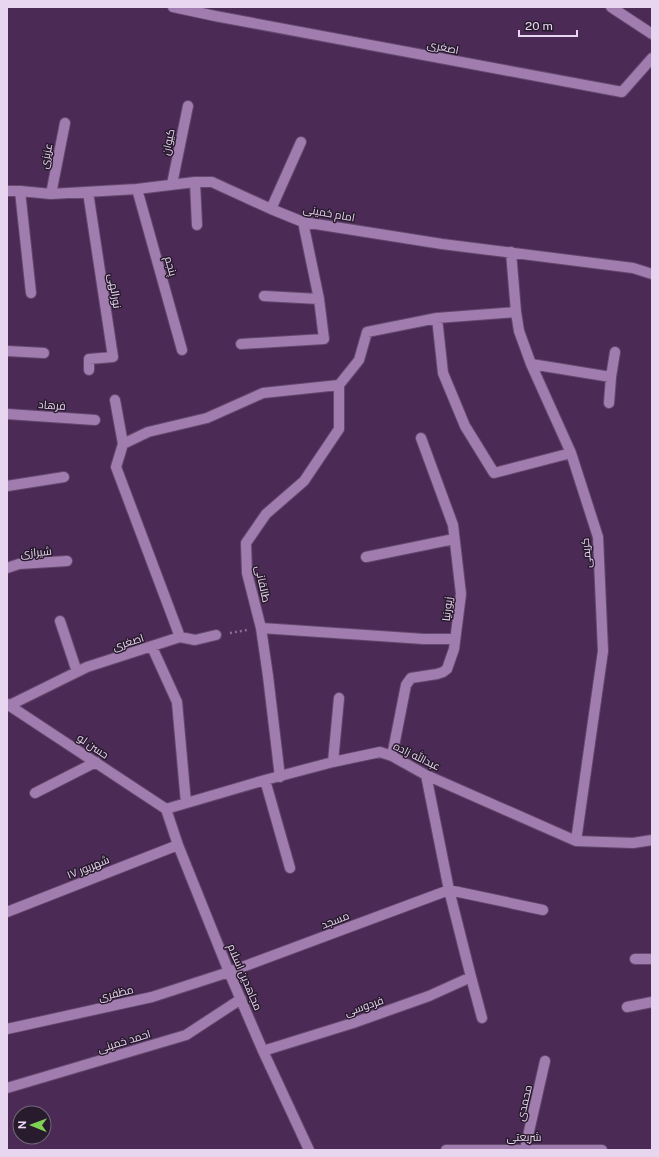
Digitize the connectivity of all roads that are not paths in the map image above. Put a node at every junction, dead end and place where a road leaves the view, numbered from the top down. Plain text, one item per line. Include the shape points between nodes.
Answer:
1 (173, 7) edge
2 (611, 7) edge
3 (652, 34) edge
4 (652, 58) edge
5 (188, 106) dead end
6 (65, 123) dead end
7 (301, 142) dead end
8 (195, 182) junction
9 (172, 184) junction
10 (137, 189) junction
11 (20, 191) junction
12 (7, 192) edge
13 (88, 192) junction
14 (51, 194) junction
15 (271, 209) junction
16 (303, 222) junction
17 (197, 225) dead end
18 (511, 252) junction
19 (652, 274) edge
20 (31, 293) dead end
21 (264, 296) dead end
22 (319, 299) junction
23 (516, 312) junction
24 (437, 318) junction
25 (241, 344) dead end
26 (182, 350) dead end
27 (7, 351) edge
28 (615, 352) dead end
29 (44, 353) dead end
30 (532, 364) junction
31 (89, 370) dead end
32 (611, 378) junction
33 (339, 385) junction
34 (115, 400) dead end
35 (609, 403) dead end
36 (7, 414) edge
37 (95, 420) dead end
38 (421, 438) dead end
39 (123, 444) junction
40 (571, 453) junction
41 (64, 477) dead end
42 (7, 486) edge
43 (454, 539) junction
44 (366, 557) dead end
45 (67, 561) dead end
46 (7, 568) edge
47 (60, 621) dead end
48 (261, 628) junction
49 (216, 635) road end
50 (180, 637) junction
51 (455, 639) junction
52 (152, 647) junction
53 (77, 672) junction
54 (339, 698) dead end
55 (8, 705) edge
56 (392, 756) junction
57 (96, 762) junction
58 (333, 762) junction
59 (426, 775) junction
60 (280, 777) junction
61 (265, 780) junction
62 (35, 793) dead end
63 (186, 803) junction
64 (166, 809) junction
65 (652, 840) edge
66 (576, 841) junction
67 (178, 845) junction
68 (290, 868) dead end
69 (449, 890) junction
70 (544, 910) dead end
71 (7, 912) edge
72 (635, 959) dead end
73 (652, 959) edge
74 (229, 972) junction
75 (471, 977) junction
76 (240, 999) junction
77 (652, 1002) edge
78 (627, 1007) dead end
79 (482, 1018) dead end
80 (7, 1029) edge
81 (263, 1051) junction
82 (545, 1061) dead end
83 (7, 1088) edge
84 (526, 1149) edge
85 (309, 1150) edge
86 (446, 1150) edge
87 (602, 1150) edge

1 - 4 street, اصغری via 622,92
2 - 3 street
5 - 9 street, کیوان
6 - 14 street, عزیزی
7 - 15 street
8 - 9 street, امام خمینی
8 - 15 street, امام خمینی via 212,182
8 - 17 street
9 - 10 street, امام خمینی
10 - 13 street, امام خمینی
10 - 26 street, پنجم
11 - 12 street, امام خمینی
11 - 14 street, امام خمینی
11 - 20 street
13 - 14 street, امام خمینی
13 - 31 street, نورالهی via 113,357 89,359
15 - 16 street, امام خمینی
16 - 18 street, امام خمینی
16 - 22 street
18 - 19 street, امام خمینی via 632,268
18 - 23 street, کریمی
21 - 22 street
22 - 25 street via 324,339
23 - 24 street
23 - 30 street, کریمی via 519,331
24 - 33 street via 367,332 359,360
24 - 40 street via 442,373 465,426 494,473
27 - 29 street
28 - 32 street
30 - 32 street
30 - 40 street, کریمی
32 - 35 street
33 - 39 street via 263,393 207,418 148,432
33 - 48 street, طالقانی via 339,429 304,481 266,514 246,543 247,573
34 - 39 street
36 - 37 street, فرهاد
38 - 43 street, زیورنیا via 453,525
39 - 50 street via 116,467
40 - 66 street, کریمی via 598,537 603,651
41 - 42 street
43 - 44 street
43 - 51 street, زیورنیا via 461,594
45 - 46 street, شیرازی via 19,564
47 - 53 street
48 - 51 street
48 - 60 street, طالقانی
49 - 50 street, اصغری via 195,640
50 - 52 street, اصغری
51 - 56 street, زیورنیا via 454,649 443,672 411,678 406,685
52 - 53 street, اصغری
52 - 63 street via 177,702
53 - 55 street, اصغری
54 - 58 street
55 - 57 street, حسن لو
56 - 58 street, عبدالله زاده via 380,752
56 - 59 street, عبدالله زاده
57 - 62 street
57 - 64 street, حسن لو
58 - 60 street, عبدالله زاده
59 - 66 street, عبدالله زاده
59 - 69 street
60 - 61 street, عبدالله زاده
61 - 63 street, عبدالله زاده
61 - 68 street
63 - 64 street, عبدالله زاده
64 - 67 street, مجاهدین اسلام
65 - 66 street, عبدالله زاده via 633,843
67 - 71 street, ۱۷ شهریور
67 - 74 street, مجاهدین اسلام
69 - 70 street
69 - 74 street, مسجد
69 - 75 street
72 - 73 street
74 - 76 street, مجاهدین اسلام
74 - 80 street, مظفری via 152,997
75 - 79 street
75 - 81 street, فردوسی via 429,996
76 - 81 street, مجاهدین اسلام
76 - 83 street, احمد خمینی via 186,1035
77 - 78 street
81 - 85 street, مجاهدین اسلام
82 - 84 street, محمدی
84 - 86 street, شریعتی
84 - 87 street, شریعتی

